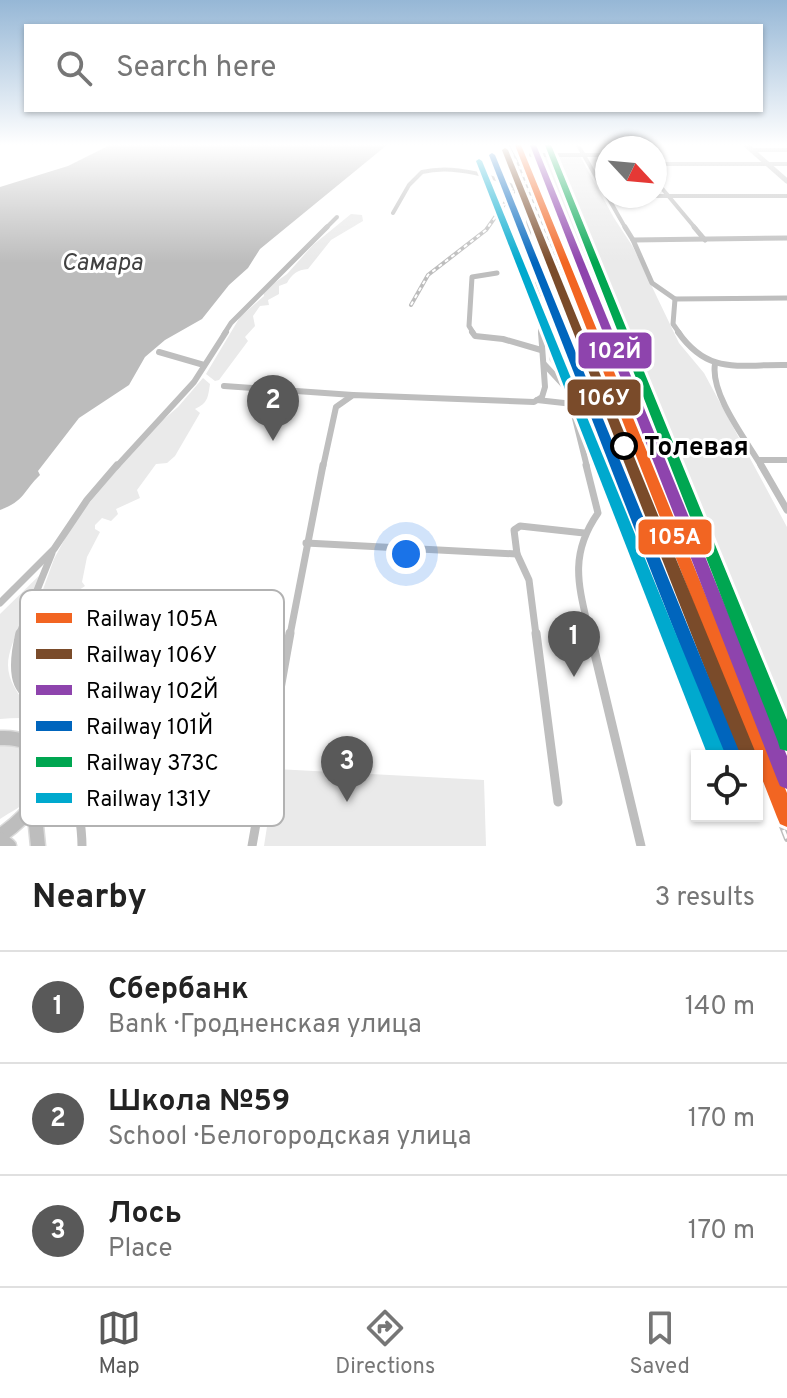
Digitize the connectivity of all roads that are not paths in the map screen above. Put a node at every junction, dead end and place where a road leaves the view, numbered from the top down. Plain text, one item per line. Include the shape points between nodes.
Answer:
1 (414, 184) edge
2 (509, 184) edge
3 (787, 196) edge
4 (667, 197) joint
5 (614, 208) edge
6 (393, 213) dead end
7 (337, 217) dead end
8 (787, 238) edge
9 (633, 240) junction
10 (705, 240) junction
11 (497, 273) dead end
12 (787, 298) edge
13 (675, 299) junction
14 (541, 350) junction
15 (159, 352) dead end
16 (543, 363) junction
17 (715, 364) junction
18 (204, 365) junction
19 (787, 365) edge
20 (224, 386) dead end
21 (353, 395) junction
22 (540, 398) junction
23 (573, 404) junction
24 (759, 460) junction
25 (787, 460) edge
26 (787, 510) edge
27 (584, 533) junction
28 (306, 543) junction
29 (54, 549) junction
30 (517, 554) junction
31 (37, 590) edge
32 (0, 603) edge
33 (20, 632) edge
34 (284, 666) edge
35 (20, 692) edge
36 (0, 738) edge
37 (20, 739) edge
38 (558, 802) dead end
39 (20, 820) edge
40 (36, 826) edge
41 (81, 826) edge
42 (256, 826) edge
43 (0, 838) edge
44 (9, 846) edge
45 (38, 846) edge
46 (82, 846) edge
47 (252, 846) edge
48 (641, 846) edge

1 - 6 street
2 - 14 street via 521,189 530,216 528,249 537,273
3 - 4 street
4 - 10 street via 678,203
5 - 9 street
7 - 18 street via 231,323
8 - 10 street
9 - 10 street
9 - 13 street via 652,283
11 - 14 street via 472,277 469,326 475,336
12 - 13 street
13 - 17 street via 673,324 692,351
14 - 16 street
15 - 18 street
16 - 22 street via 545,387
16 - 23 street via 568,390
17 - 19 street
17 - 24 street via 720,395
18 - 29 street via 180,399 87,500
20 - 21 street
21 - 22 street
21 - 28 street via 332,417
22 - 23 street
23 - 27 street via 598,513
24 - 25 street
24 - 26 street
27 - 30 street via 516,526
27 - 48 street via 577,558 584,608
28 - 30 street
28 - 34 street
29 - 31 street
29 - 32 street
30 - 38 street via 529,580
33 - 35 street via 14,670
36 - 37 main road
39 - 43 main road
40 - 45 main road
41 - 46 street
42 - 47 street
43 - 44 main road

